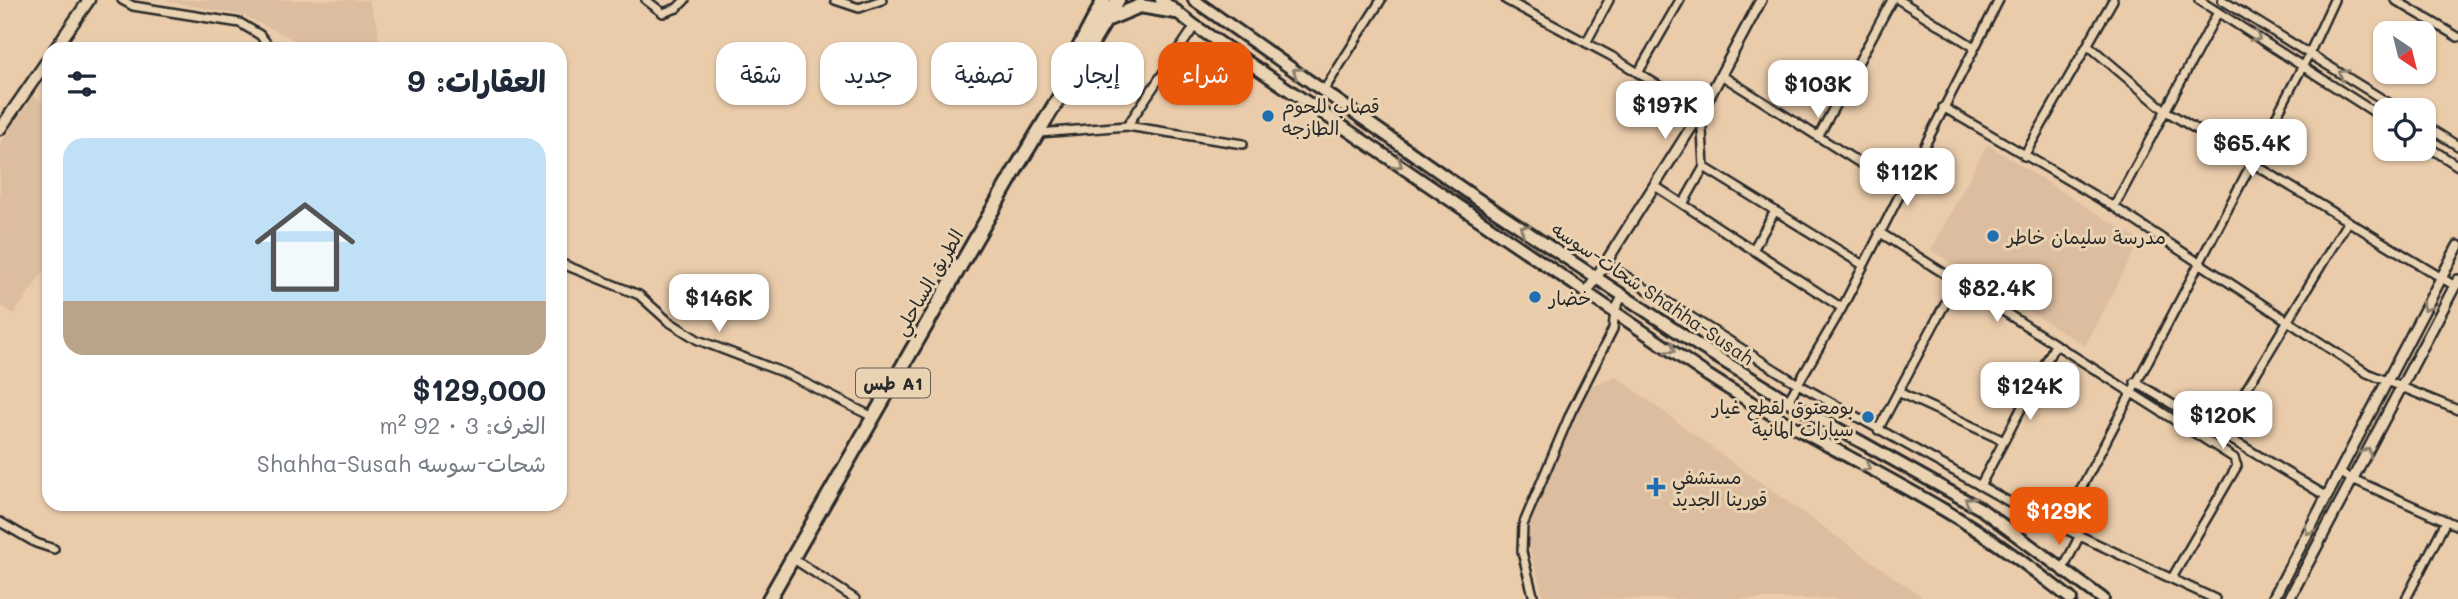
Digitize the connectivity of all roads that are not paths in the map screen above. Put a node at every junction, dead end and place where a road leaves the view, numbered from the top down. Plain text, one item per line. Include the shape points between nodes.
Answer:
1 (89, 0) edge
2 (122, 0) edge
3 (646, 0) edge
4 (685, 0) edge
5 (835, 0) edge
6 (882, 0) edge
7 (1104, 0) edge
8 (1118, 0) edge
9 (1161, 0) edge
10 (1194, 0) edge
11 (1381, 0) edge
12 (1506, 0) edge
13 (1531, 0) edge
14 (1609, 0) edge
15 (1680, 0) edge
16 (1762, 0) edge
17 (1892, 0) edge
18 (1899, 0) edge
19 (1999, 0) edge
20 (2113, 0) edge
21 (2199, 0) edge
22 (2222, 0) edge
23 (2334, 0) edge
24 (2395, 0) edge
25 (1526, 10) junction
26 (1176, 12) junction
27 (2218, 12) junction
28 (1106, 21) junction
29 (1195, 26) junction
30 (2458, 37) edge
31 (60, 42) edge
32 (266, 42) edge
33 (1586, 43) junction
34 (2088, 44) junction
35 (1974, 47) junction
36 (2310, 52) junction
37 (2302, 67) junction
38 (42, 68) edge
39 (1638, 73) junction
40 (1721, 75) junction
41 (1324, 90) junction
42 (2381, 98) edge
43 (1943, 107) junction
44 (2166, 111) junction
45 (2373, 111) edge
46 (1700, 112) junction
47 (1127, 126) junction
48 (0, 129) edge
49 (2436, 132) edge
50 (1039, 133) junction
51 (1818, 137) junction
52 (1243, 144) dead end
53 (2458, 146) edge
54 (2436, 152) edge
55 (2024, 156) junction
56 (2250, 162) junction
57 (2458, 166) edge
58 (1017, 167) junction
59 (1704, 167) junction
60 (1655, 186) junction
61 (1901, 189) junction
62 (1683, 204) junction
63 (2114, 207) junction
64 (1775, 211) junction
65 (2348, 220) junction
66 (1879, 232) junction
67 (2458, 246) edge
68 (1753, 250) junction
69 (1605, 263) junction
70 (2197, 263) junction
71 (1863, 265) junction
72 (567, 266) edge
73 (1597, 275) junction
74 (2442, 278) junction
75 (1957, 281) junction
76 (2456, 283) edge
77 (1587, 292) junction
78 (1623, 295) junction
79 (1842, 308) junction
80 (1615, 310) junction
81 (2287, 323) junction
82 (2055, 345) junction
83 (2136, 382) junction
84 (2386, 382) junction
85 (1798, 384) junction
86 (2401, 387) junction
87 (1898, 391) junction
88 (2130, 392) junction
89 (1788, 401) junction
90 (2458, 411) edge
91 (873, 417) junction
92 (1878, 430) junction
93 (2220, 433) junction
94 (2004, 441) junction
95 (2339, 473) junction
96 (2353, 480) junction
97 (1980, 486) junction
98 (2326, 496) junction
99 (2446, 521) junction
100 (0, 522) edge
101 (2458, 526) edge
102 (2060, 528) junction
103 (2079, 537) junction
104 (54, 549) dead end
105 (792, 558) junction
106 (2063, 569) junction
107 (2172, 578) junction
108 (769, 599) edge
109 (855, 599) edge
110 (1534, 599) edge
111 (2071, 599) edge
112 (2103, 599) edge
113 (2215, 599) edge
114 (2273, 599) edge
115 (2289, 599) edge
116 (2406, 599) edge

1 - 31 main road
2 - 32 street via 133,6 240,23
3 - 4 street via 663,13
5 - 6 street via 859,8
7 - 58 highway
8 - 28 highway, طس A1
9 - 26 main road, شحات-سوسه Shahha-Susah
41 -> 10 main road, شحات-سوسه Shahha-Susah
11 - 41 street
12 - 25 street
13 - 25 street
14 - 33 street
15 - 39 street
16 - 40 street
17 - 51 street
18 - 35 street
19 - 35 street
20 - 34 street
21 - 27 street
22 - 36 street
23 - 36 street
24 - 30 street
25 - 33 street
26 - 28 highway via 1140,6
26 - 29 main road, شحات-سوسه Shahha-Susah
27 -> 37 street
27 - 44 street
28 - 50 highway, طس A1
29 - 47 street
29 -> 77 main road, شحات-سوسه Shahha-Susah
33 - 39 street
34 - 44 street
34 - 55 street
35 - 43 street
36 - 37 street
42 -> 36 street
37 - 45 street
37 - 56 street
38 - 48 main road
39 - 46 street
40 - 46 street
40 - 51 street
73 -> 41 main road, شحات-سوسه Shahha-Susah via 1473,196
43 - 55 street
43 - 61 street
44 - 56 street
44 - 63 street
46 - 59 street
46 - 60 street
47 - 50 street
47 - 52 street
49 - 53 street
50 - 58 highway, طس A1
51 - 61 street
54 - 57 street
55 - 63 street
56 - 65 street
56 - 70 street
58 - 91 highway, الطريق الساحلي / طس A1
59 - 62 street
59 - 64 street
60 - 62 street
60 - 69 street
61 - 66 street
62 - 68 street
63 - 70 street
64 - 68 street
64 - 71 street
65 - 74 street
65 - 81 street
66 - 71 street
66 - 75 street
67 - 74 street
68 - 79 street
69 - 73 street
69 - 85 street
70 - 81 street
70 - 83 street
71 - 79 street
72 - 91 street via 639,295 698,340 787,374
73 - 77 street
73 - 78 main road, شحات-سوسه Shahha-Susah
74 - 76 street
74 -> 84 street
75 - 82 street
75 - 87 street
76 - 86 street
77 - 80 main road, شحات-سوسه Shahha-Susah
78 - 80 street
78 - 89 main road, شحات-سوسه Shahha-Susah
79 - 85 street
80 - 110 street via 1613,329 1571,412 1523,525 1522,552
80 -> 111 main road, شحات-سوسه Shahha-Susah via 1739,395 1988,537
81 - 84 street
81 - 93 street
82 - 88 street
82 - 94 street
83 - 88 street
83 - 93 street
84 - 86 street
84 - 95 street
85 - 89 street
85 - 92 street
86 - 90 street
96 -> 86 street
87 - 92 street
87 - 94 street
88 - 102 street
88 - 107 street via 2237,462
106 -> 89 main road, شحات-سوسه Shahha-Susah via 1982,509
91 - 105 highway, الطريق الساحلي / طس A1
92 - 97 street
93 - 98 street
94 - 97 street
95 - 96 street
95 - 98 street
96 - 99 street
96 - 115 street
97 - 102 street
98 -> 114 street
99 - 101 street
99 - 116 street
100 - 104 street
102 - 103 street
103 - 106 street
103 - 107 street
105 - 108 highway, الطريق الساحلي / طس A1
105 - 109 street
106 - 112 main road, شحات-سوسه Shahha-Susah
107 - 113 street

